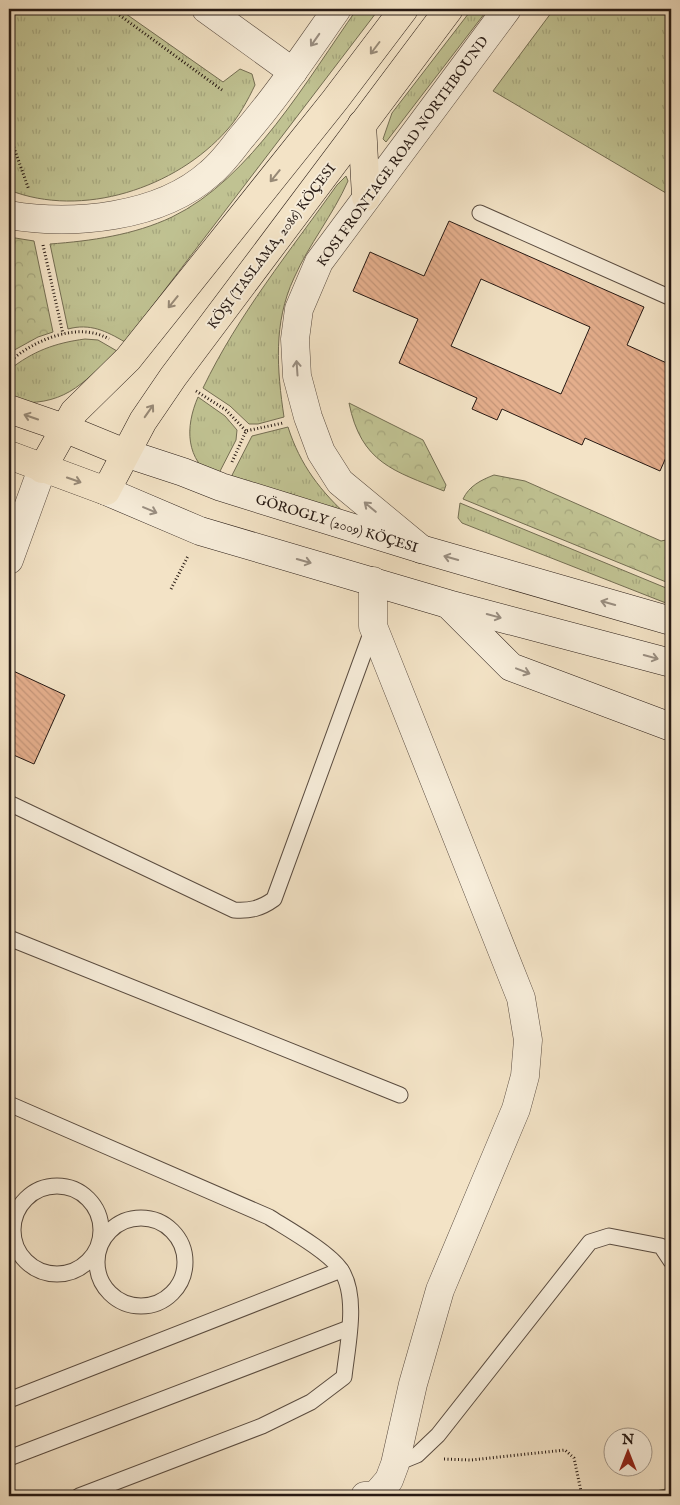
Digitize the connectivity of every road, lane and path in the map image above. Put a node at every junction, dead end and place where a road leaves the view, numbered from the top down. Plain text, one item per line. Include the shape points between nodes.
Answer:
1 (111, 9) edge
2 (206, 9) edge
3 (337, 9) edge
4 (404, 9) edge
5 (449, 9) edge
6 (507, 9) edge
7 (293, 72) junction
8 (222, 90) dead end
9 (362, 124) junction
10 (9, 134) edge
11 (366, 197) junction
12 (480, 213) dead end
13 (9, 215) edge
14 (37, 219) junction
15 (671, 298) edge
16 (63, 334) junction
17 (132, 353) junction
18 (9, 362) edge
19 (174, 376) junction
20 (9, 409) edge
21 (64, 428) junction
22 (246, 431) dead end
23 (125, 453) junction
24 (9, 456) edge
25 (42, 469) junction
26 (106, 491) junction
27 (421, 549) junction
28 (10, 552) edge
29 (374, 581) junction
30 (448, 604) junction
31 (671, 621) edge
32 (374, 626) junction
33 (671, 663) edge
34 (671, 728) edge
35 (9, 803) edge
36 (9, 938) edge
37 (400, 1095) dead end
38 (9, 1104) edge
39 (13, 1209) edge
40 (100, 1244) junction
41 (671, 1261) edge
42 (341, 1270) junction
43 (349, 1328) junction
44 (9, 1400) edge
45 (9, 1458) edge
46 (406, 1460) junction
47 (79, 1496) edge
48 (365, 1496) edge
49 (582, 1496) edge

1 - 8 path
2 - 7 street
3 -> 7 street
4 -> 17 main road
5 - 9 main road, KÖŞI (TASLAMA, 2086) KÖÇESI
6 - 11 street, KOSI FRONTAGE ROAD NORTHBOUND
7 - 14 street via 210,174 190,187 135,211 102,218
9 - 11 main road
9 - 19 main road, KÖŞI (TASLAMA, 2086) KÖÇESI
10 - 14 path
27 -> 11 street, KOSI FRONTAGE ROAD NORTHBOUND via 340,482 321,452 297,376 295,339 299,309 319,262
12 - 15 lane
13 - 14 street
14 - 16 path
16 - 17 path via 100,334
16 - 18 path via 42,341
17 - 21 main road via 116,373 74,412
19 - 22 path via 226,410
23 -> 19 main road, KÖŞI (TASLAMA, 2086) KÖÇESI via 142,421
21 -> 20 main road, GÖROGLY (2009) KÖÇESI
21 - 23 main road, GÖROGLY (2009) KÖÇESI
21 - 25 main road
23 - 26 main road, KÖŞI (TASLAMA, 2086) KÖÇESI
23 - 27 street, GÖROGLY (2009) KÖÇESI via 221,487
24 - 25 main road
25 -> 26 main road
25 - 28 street
26 -> 29 street via 200,530
31 -> 27 street, GÖROGLY (2009) KÖÇESI
29 - 30 street
29 - 32 street
30 -> 33 street
30 -> 34 street via 511,667
32 - 35 lane via 274,899 263,907 249,911 234,910
32 - 46 street via 521,998 528,1040 525,1076 516,1109 440,1290 413,1384
36 - 37 lane
38 - 42 lane via 269,1217 308,1241
39 - 40 lane via 38,1190 67,1186 92,1202 102,1230
39 - 40 lane via 13,1239 19,1253 40,1272 55,1275 82,1267
40 - 40 lane via 120,1223 133,1218 148,1218 162,1223 178,1238 185,1259 184,1273 168,1297 155,1304 126,1304 103,1286 97,1266
41 - 46 lane via 660,1246 609,1236 590,1242 438,1434
42 - 43 lane via 350,1296
42 - 44 lane
43 - 45 lane
43 - 47 lane via 344,1377 310,1402 262,1426
46 - 48 street via 376,1494
46 - 49 path via 471,1460 565,1450 574,1458

